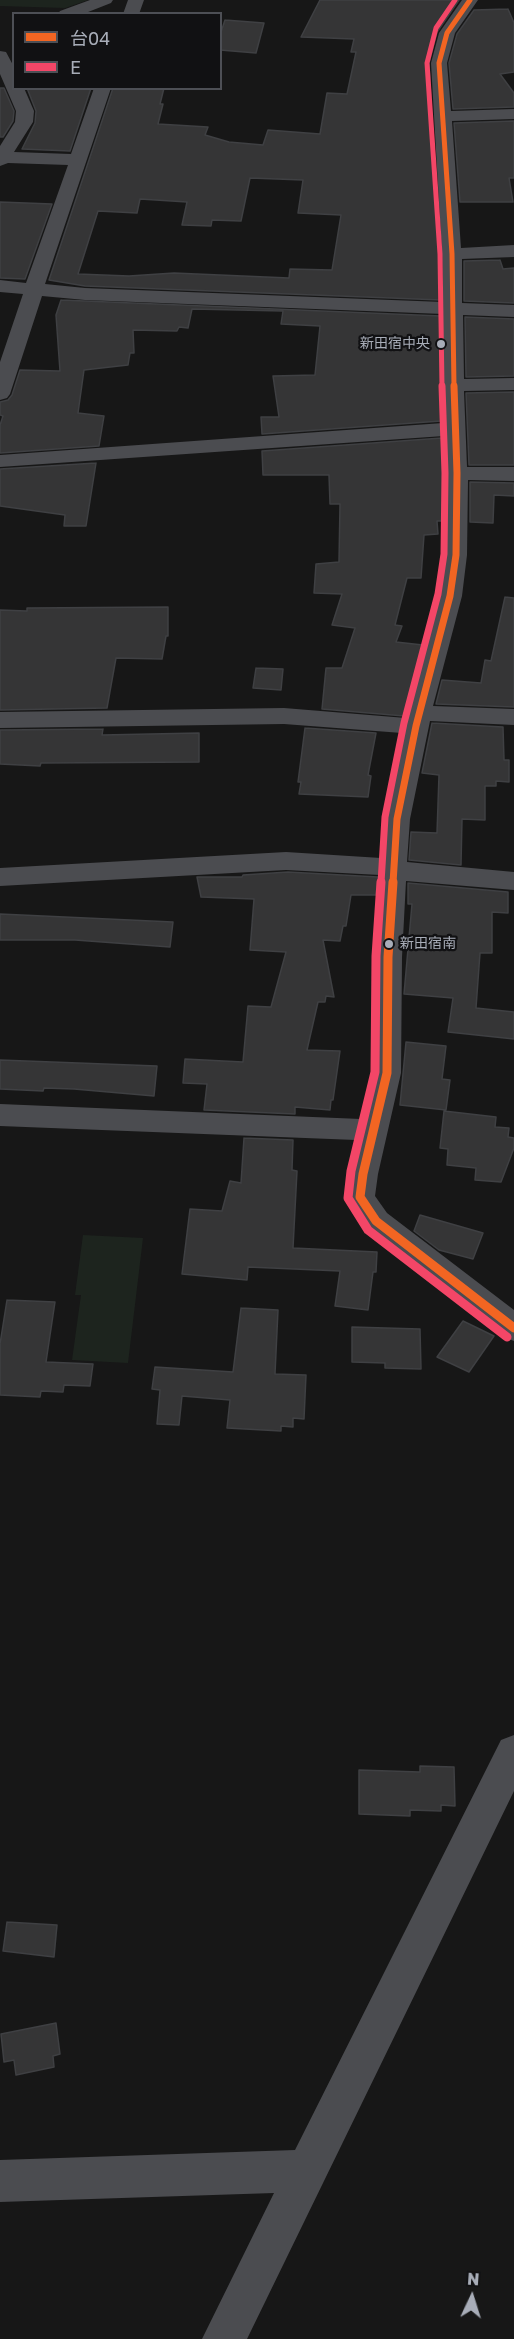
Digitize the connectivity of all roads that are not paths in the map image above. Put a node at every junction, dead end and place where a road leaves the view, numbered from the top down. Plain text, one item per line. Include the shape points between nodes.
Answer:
1 (105, 0) edge
2 (470, 0) edge
3 (72, 12) edge
4 (0, 56) edge
5 (12, 83) edge
6 (15, 90) edge
7 (103, 90) edge
8 (514, 114) edge
9 (442, 116) junction
10 (2, 159) edge
11 (78, 160) junction
12 (514, 251) edge
13 (452, 254) junction
14 (0, 286) edge
15 (34, 289) junction
16 (453, 308) junction
17 (514, 311) edge
18 (514, 384) edge
19 (453, 385) junction
20 (0, 393) edge
21 (454, 429) junction
22 (0, 461) edge
23 (457, 473) junction
24 (514, 474) edge
25 (514, 717) edge
26 (418, 719) junction
27 (0, 720) edge
28 (394, 867) junction
29 (0, 878) edge
30 (514, 881) edge
31 (0, 1115) edge
32 (373, 1130) junction
33 (514, 1328) edge
34 (514, 1752) edge
35 (306, 2171) junction
36 (0, 2181) edge
37 (224, 2339) edge

1 - 3 street
2 - 9 street via 447,33 439,63
4 - 5 street
6 - 10 street via 25,111 24,122
7 - 11 street
8 - 9 street
9 - 13 street
10 - 11 street
11 - 15 street
12 - 13 street
13 - 16 street
14 - 15 street
15 - 16 street
15 - 20 street
16 - 17 street
16 - 19 street
18 - 19 street
19 - 21 street
21 - 22 street
21 - 23 street
23 - 24 street
23 - 26 street via 456,555 450,596
25 - 26 street
26 - 27 street via 284,716
26 - 28 street via 398,819
28 - 29 street via 286,861
28 - 30 street via 410,873
28 - 32 street via 387,1073
31 - 32 street
32 - 33 street via 360,1197 376,1221
34 - 35 street
35 - 36 street
35 - 37 street

